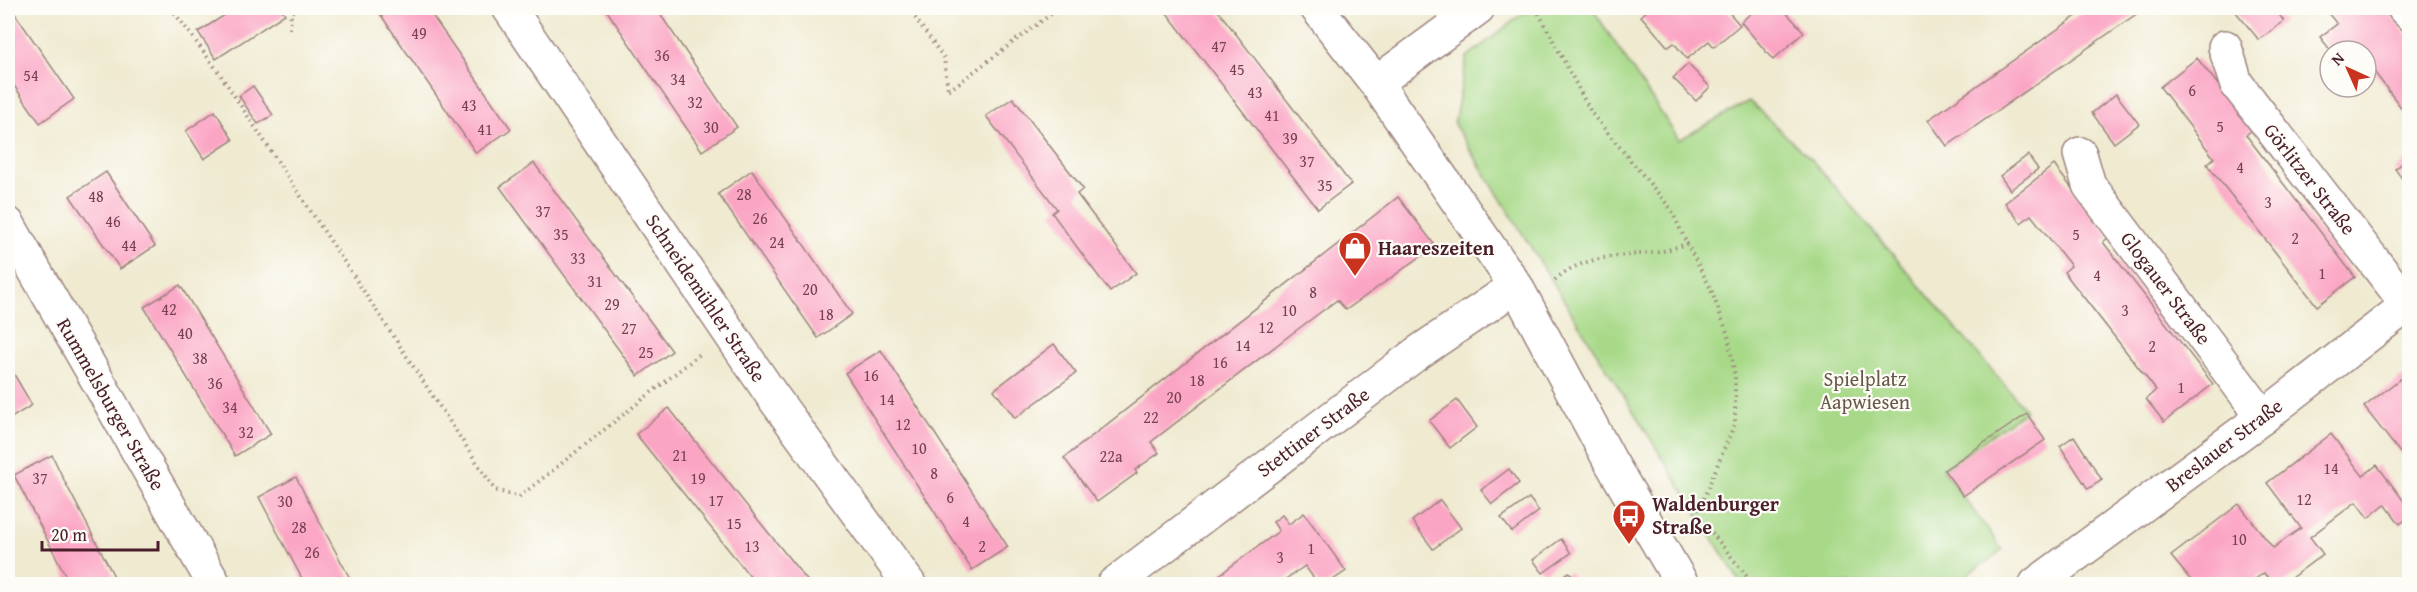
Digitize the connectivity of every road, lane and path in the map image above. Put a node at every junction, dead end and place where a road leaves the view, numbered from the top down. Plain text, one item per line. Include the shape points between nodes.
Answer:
1 (171, 8) edge
2 (298, 8) edge
3 (509, 8) edge
4 (908, 8) edge
5 (1059, 8) edge
6 (1317, 8) edge
7 (1478, 8) edge
8 (1536, 8) edge
9 (2404, 8) edge
10 (2409, 14) edge
11 (291, 29) dead end
12 (2224, 47) dead end
13 (1376, 83) junction
14 (2080, 154) dead end
15 (8, 224) edge
16 (1688, 244) junction
17 (1521, 296) junction
18 (2408, 304) edge
19 (729, 331) junction
20 (2263, 417) junction
21 (214, 585) edge
22 (909, 585) edge
23 (1114, 585) edge
24 (1682, 585) edge
25 (1754, 585) edge
26 (2036, 585) edge

1 - 19 path via 220,74 495,490 519,496
2 - 11 path via 291,12
3 - 19 street, Schneidemühler Straße
4 - 5 path via 944,58 948,91
6 - 13 street
7 - 13 street
8 - 16 path via 1592,114 1671,208
9 - 10 street
12 - 18 street, Görlitzer Straße via 2236,83
13 - 17 street
14 - 20 street, Glogauer Straße via 2089,184
15 - 21 street, Rummelsburger Straße
16 - 17 path via 1653,253 1619,254 1567,268
16 - 25 path via 1728,335 1735,377 1736,423 1697,514
17 - 23 street, Stettiner Straße via 1416,354
17 - 24 street
18 - 20 street, Breslauer Straße
19 - 22 street, Schneidemühler Straße
20 - 26 street, Breslauer Straße

